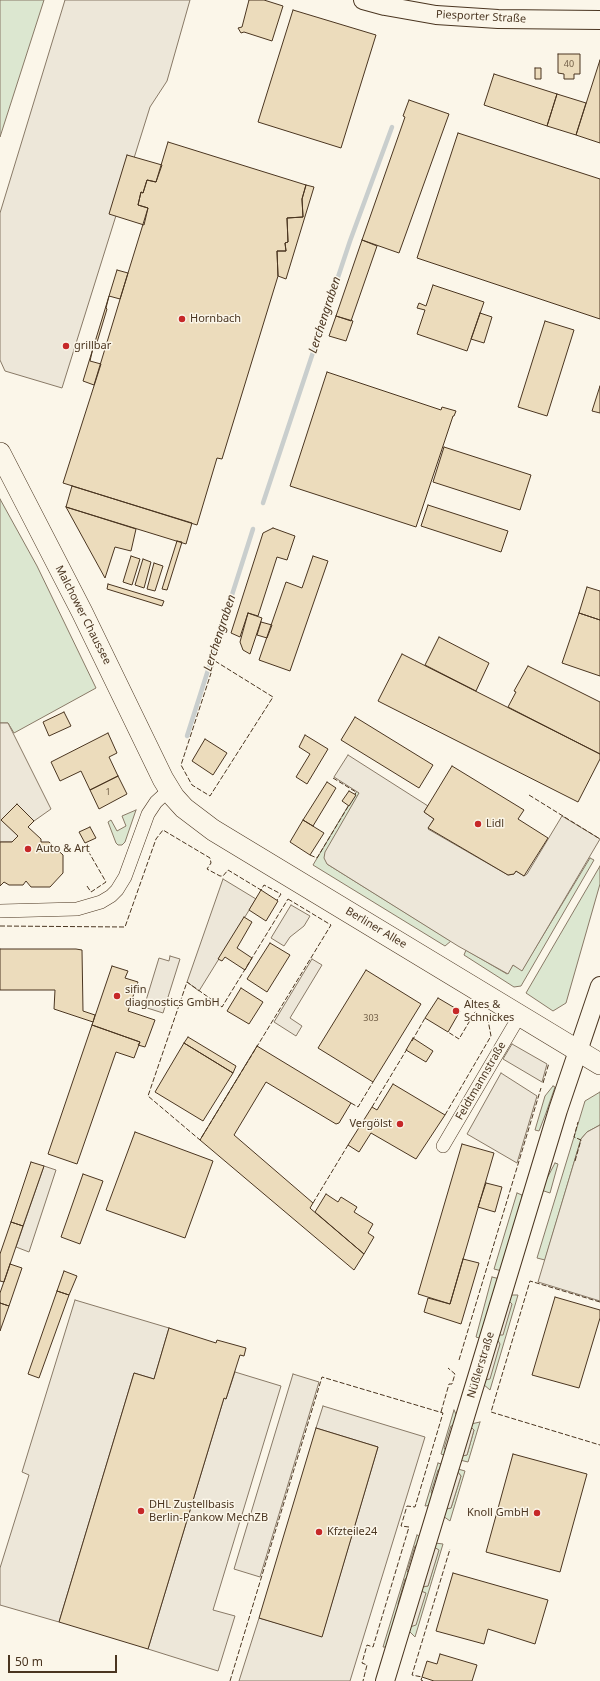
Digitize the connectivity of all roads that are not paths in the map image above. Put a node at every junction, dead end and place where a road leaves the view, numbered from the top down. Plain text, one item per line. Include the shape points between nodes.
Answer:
1 (363, 0) edge
2 (600, 20) edge
3 (0, 453) edge
4 (166, 784) junction
5 (0, 911) edge
6 (600, 986) edge
7 (520, 1015) junction
8 (578, 1050) junction
9 (600, 1064) edge
10 (443, 1146) dead end
11 (385, 1681) edge

1 - 2 street, Piesporter Straße via 436,16
3 - 4 main road, Malchower Chaussee via 82,612
4 - 5 street via 148,814 125,877 110,896 77,909
4 - 7 main road, Berliner Allee via 184,808 213,830
6 - 8 street
7 - 8 main road, Berliner Allee
7 - 10 street, Feldtmannstraße
8 - 9 main road, Berliner Allee
8 - 11 street, Nüßlerstraße

